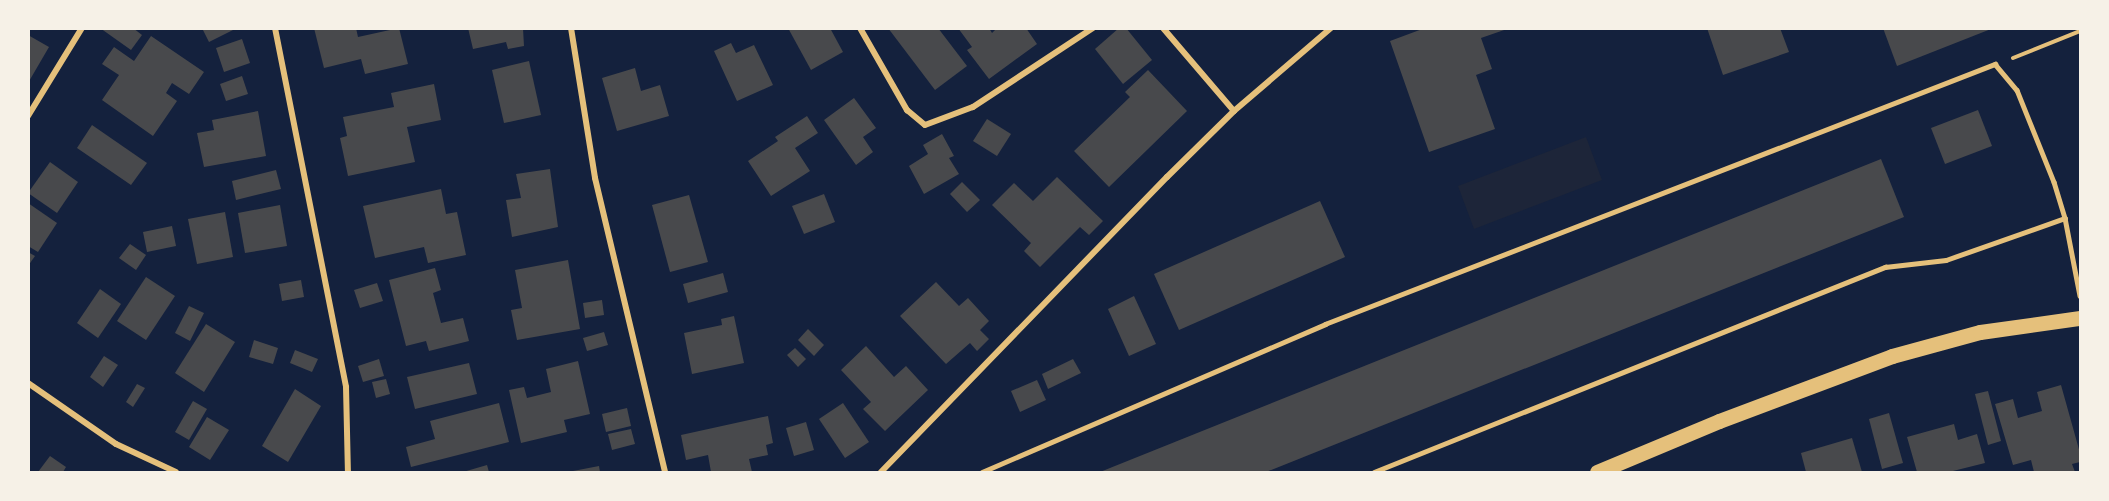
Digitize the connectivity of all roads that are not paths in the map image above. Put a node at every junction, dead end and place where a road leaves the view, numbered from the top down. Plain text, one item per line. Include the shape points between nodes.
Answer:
1 (82, 28) edge
2 (275, 28) edge
3 (571, 28) edge
4 (860, 28) edge
5 (1093, 28) edge
6 (1163, 28) edge
7 (1331, 28) edge
8 (1234, 111) junction
9 (28, 116) edge
10 (2065, 218) junction
11 (2080, 296) edge
12 (2080, 318) edge
13 (28, 383) edge
14 (176, 472) edge
15 (348, 472) edge
16 (665, 472) edge
17 (880, 472) edge
18 (981, 472) edge
19 (1374, 472) edge
20 (1597, 472) edge

1 - 9 street
2 - 15 street via 346,387
3 - 16 street via 595,178
4 - 5 street via 907,110 925,125 973,107
6 - 8 street
7 - 8 street
8 - 17 street
10 - 11 lane
10 - 18 lane via 2017,90 1995,64 1325,324
10 - 19 lane via 1947,260 1885,267
12 - 20 main road via 1980,332 1893,356
13 - 14 street via 116,444

